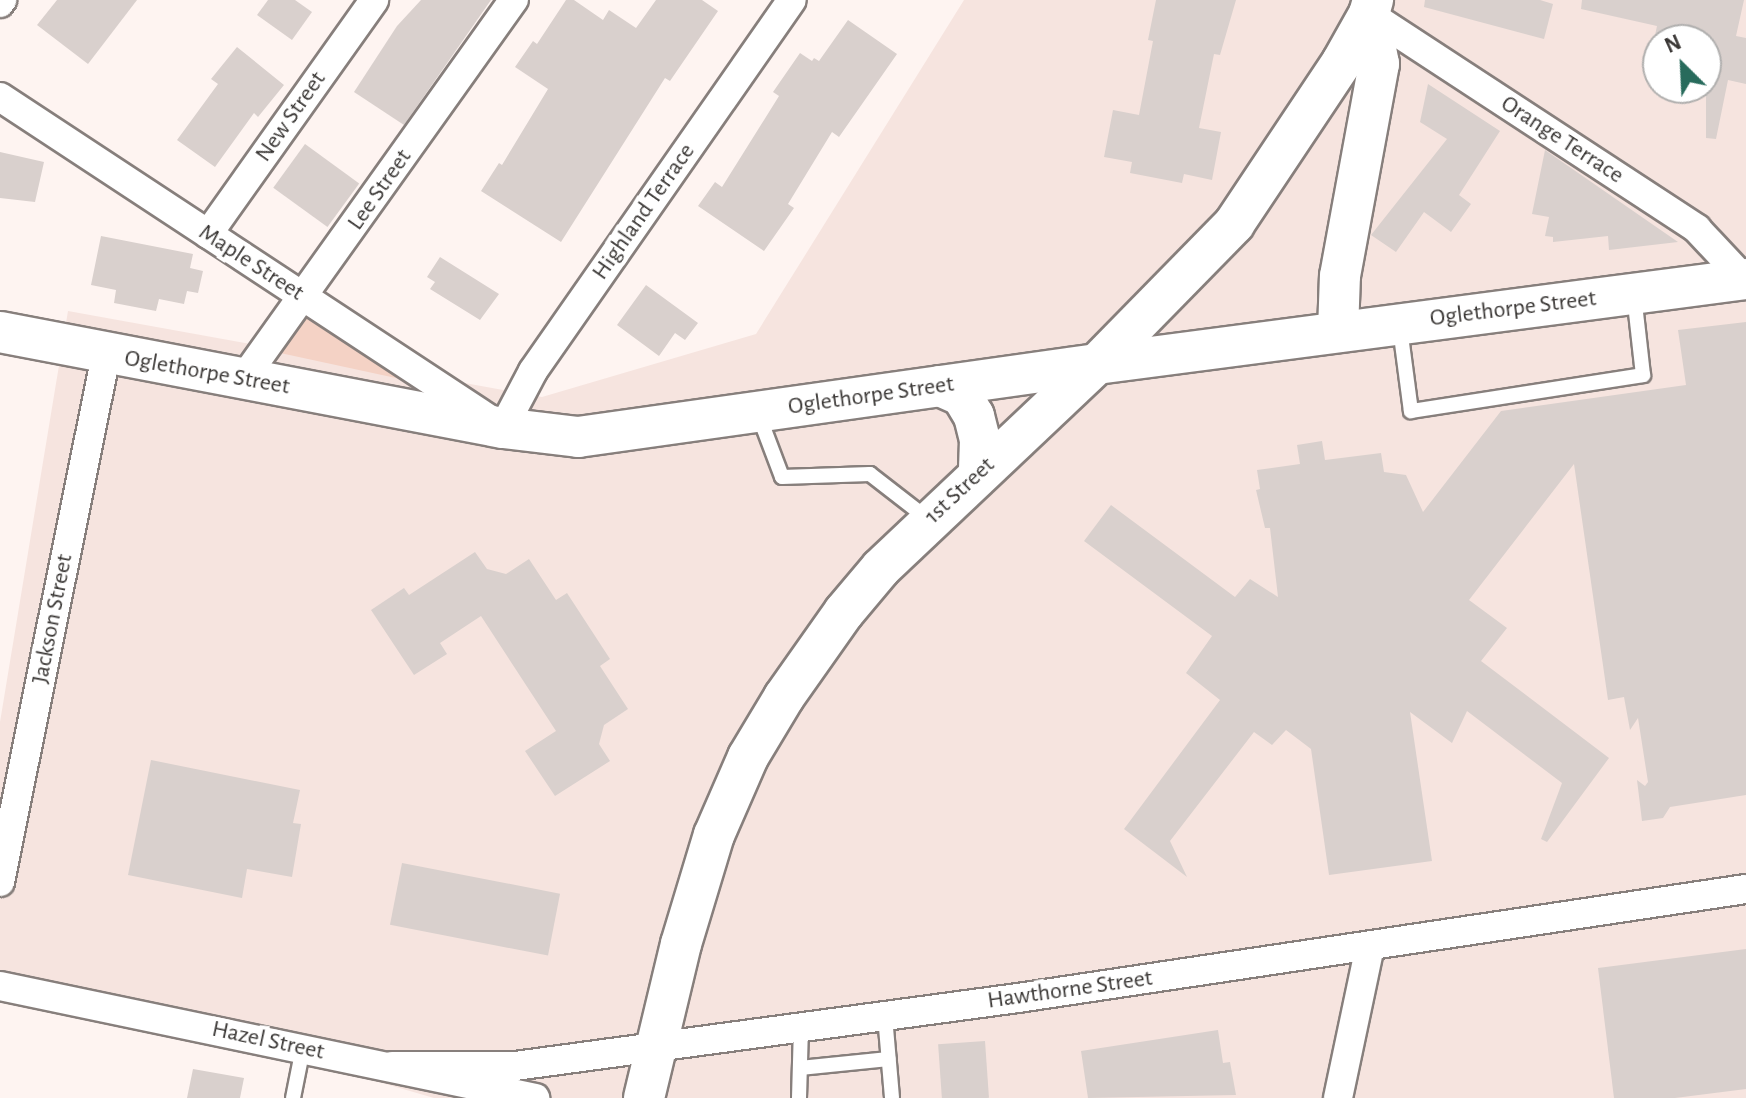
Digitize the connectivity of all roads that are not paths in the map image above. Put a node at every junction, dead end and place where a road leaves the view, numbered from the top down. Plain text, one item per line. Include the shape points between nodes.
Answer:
1 (374, 0) edge
2 (514, 0) edge
3 (792, 0) edge
4 (1371, 7) edge
5 (0, 97) edge
6 (208, 234) junction
7 (1745, 279) edge
8 (1634, 293) junction
9 (304, 297) junction
10 (1400, 324) junction
11 (0, 332) edge
12 (1338, 332) junction
13 (106, 355) junction
14 (1097, 364) junction
15 (244, 378) junction
16 (940, 386) junction
17 (757, 412) junction
18 (503, 428) junction
19 (979, 473) junction
20 (929, 520) junction
21 (0, 882) edge
22 (1746, 889) edge
23 (1370, 946) junction
24 (0, 986) edge
25 (885, 1016) junction
26 (801, 1027) junction
27 (656, 1047) junction
28 (303, 1048) junction
29 (889, 1059) junction
30 (392, 1066) junction
31 (800, 1068) junction
32 (293, 1098) edge
33 (535, 1098) edge
34 (644, 1098) edge
35 (799, 1098) edge
36 (892, 1098) edge
37 (1338, 1098) edge

1 - 6 street, New Street
2 - 9 street, Lee Street
3 - 18 street, Highland Terrace via 533,371
4 - 7 street, Orange Terrace via 1697,229
4 - 12 street via 1379,64 1340,276
4 - 14 street, 1st Street via 1342,62 1234,224
5 - 6 street, Maple Street
6 - 9 street, Maple Street
7 - 8 street, Oglethorpe Street
8 - 10 street, Oglethorpe Street
8 - 10 lane via 1643,375 1411,411
9 - 15 street, Lee Street
9 - 18 street, Maple Street
10 - 12 street, Oglethorpe Street
11 - 13 street, Oglethorpe Street
12 - 14 street, Oglethorpe Street
13 - 15 street, Oglethorpe Street
13 - 21 street, Jackson Street
14 - 16 street, Oglethorpe Street
14 - 19 street, 1st Street
15 - 18 street, Oglethorpe Street
16 - 17 street, Oglethorpe Street
16 - 19 street via 962,396 974,416
17 - 18 street, Oglethorpe Street via 578,437
17 - 20 lane via 782,477 870,474
19 - 20 street, 1st Street
20 - 27 street, 1st Street via 844,612 748,757 714,835
22 - 23 street, Hawthorne Street
23 - 25 street, Hawthorne Street
23 - 37 street
24 - 28 street, Hazel Street
25 - 26 street, Hawthorne Street
25 - 29 lane
26 - 27 street, Hawthorne Street
26 - 31 lane
27 - 30 street, Hawthorne Street via 515,1066
27 - 34 street, 1st Street
28 - 30 street, Hazel Street
28 - 32 lane
29 - 31 lane
29 - 36 lane
30 - 33 street, Hazel Street
31 - 35 lane

